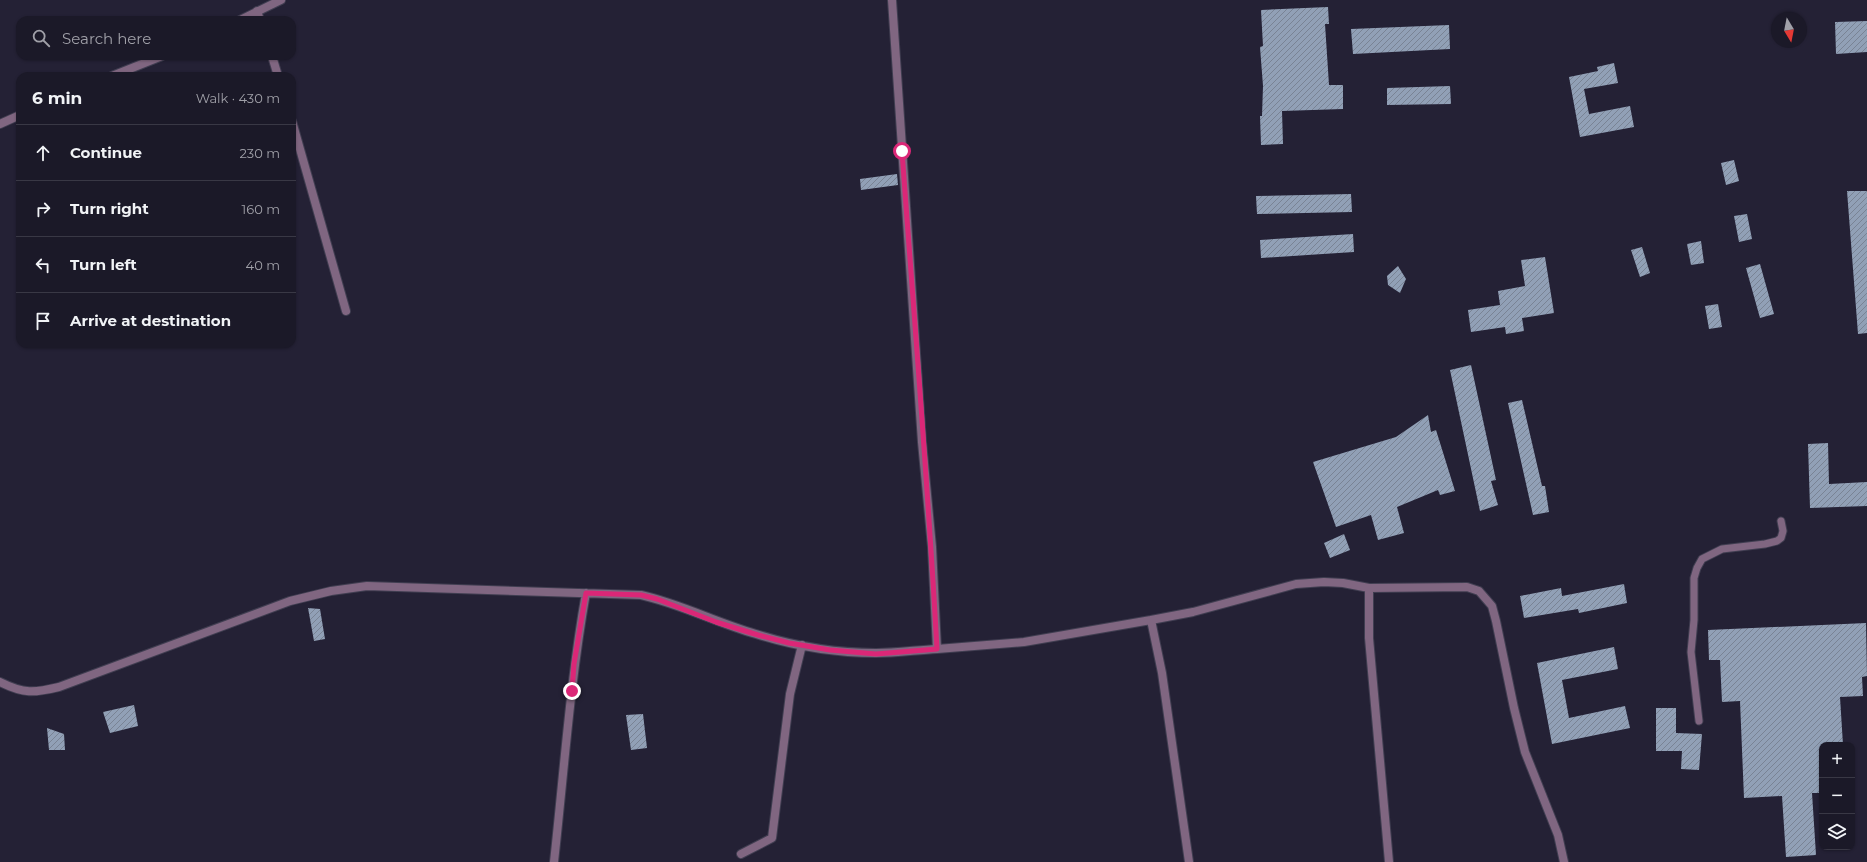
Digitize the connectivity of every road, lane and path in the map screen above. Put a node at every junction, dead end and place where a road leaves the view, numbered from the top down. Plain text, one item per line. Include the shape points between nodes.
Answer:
1 (281, 0) edge
2 (892, 0) edge
3 (257, 11) junction
4 (248, 16) edge
5 (259, 16) edge
6 (152, 60) edge
7 (273, 60) edge
8 (122, 72) edge
9 (277, 72) edge
10 (16, 116) edge
11 (0, 124) edge
12 (296, 135) edge
13 (346, 311) dead end
14 (1781, 521) dead end
15 (1369, 588) junction
16 (586, 593) junction
17 (1151, 620) junction
18 (802, 645) junction
19 (937, 649) junction
20 (0, 682) edge
21 (1699, 721) dead end
22 (741, 854) dead end
23 (554, 862) edge
24 (1189, 862) edge
25 (1389, 862) edge
26 (1564, 862) edge

1 - 3 street
2 - 19 street via 922,442 932,546
3 - 4 street
3 - 5 street
6 - 8 street
7 - 9 street
10 - 11 street
12 - 13 street
14 - 21 lane via 1783,531 1777,541 1722,549 1702,559 1697,568 1694,578 1691,652
15 - 17 street via 1330,582 1296,584 1193,612
15 - 25 street via 1369,638
15 - 26 street via 1467,587 1480,591 1486,597 1492,606 1496,621 1525,752 1558,835
16 - 18 street via 641,595 716,622
16 - 20 street via 387,586 331,591 250,615 59,687 37,692 21,691
16 - 23 street via 574,664
17 - 19 street via 1024,642
17 - 24 street via 1162,673
18 - 19 street via 876,654
18 - 22 street via 790,694 772,838

